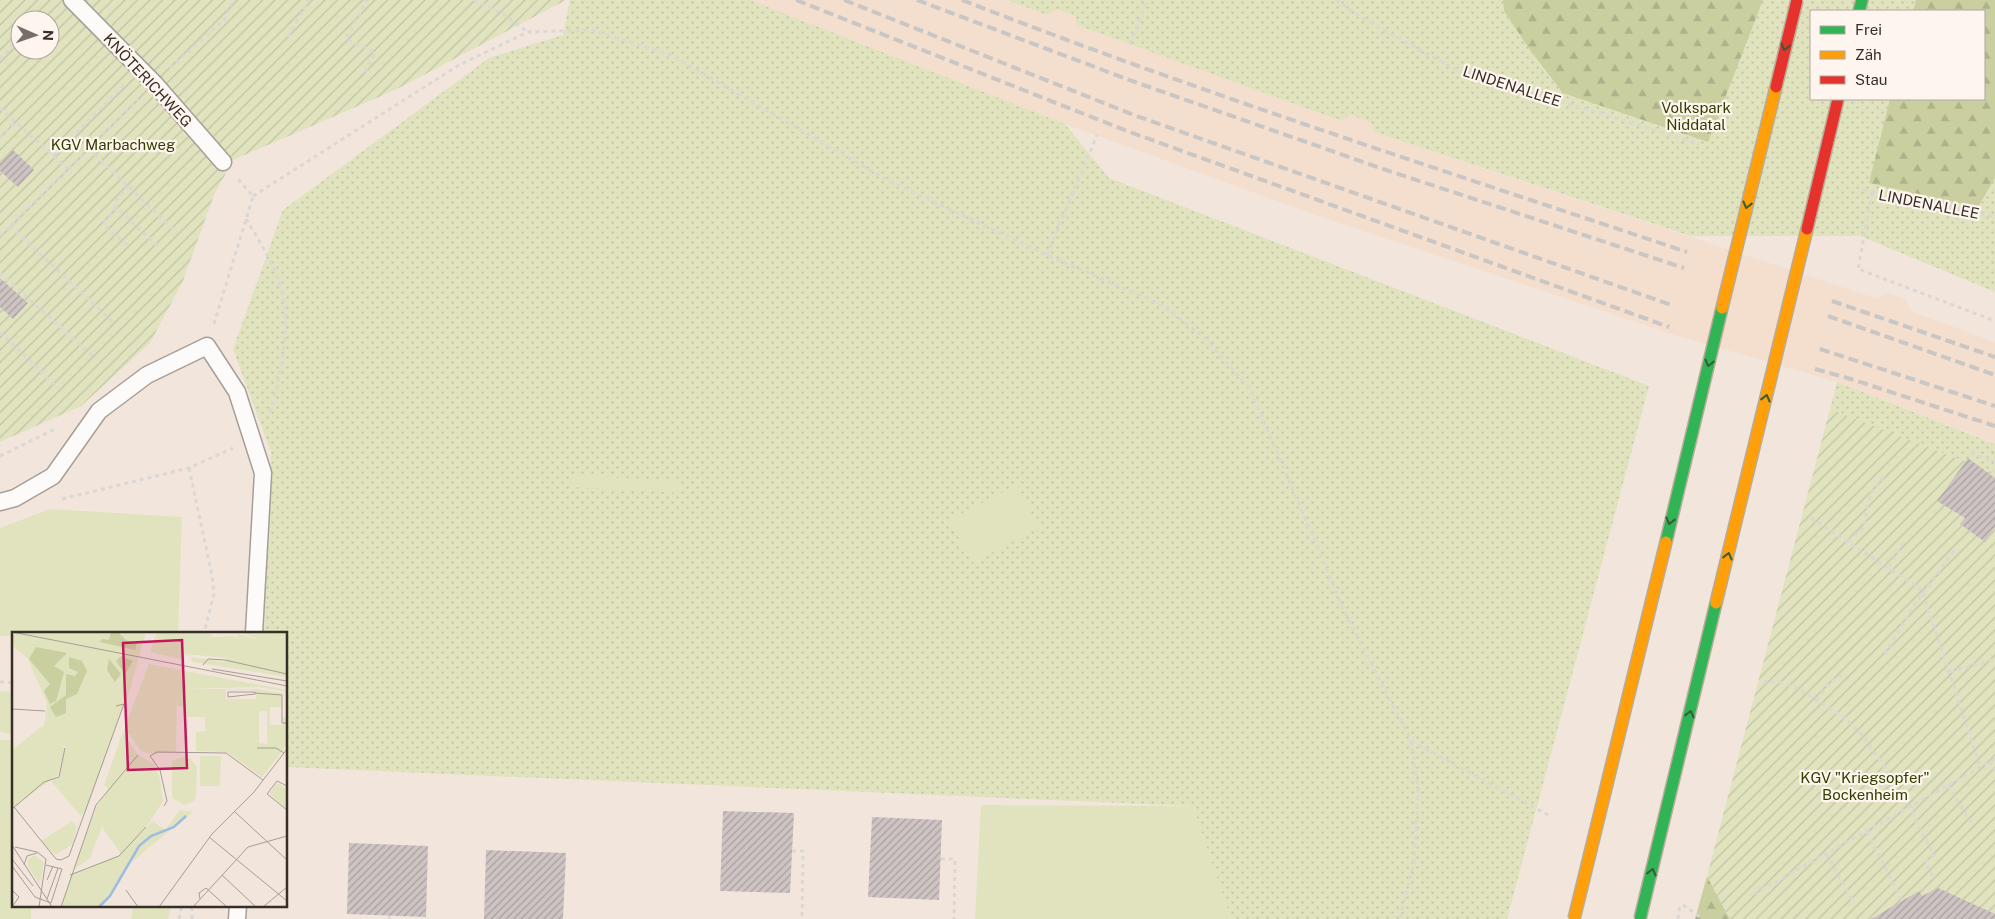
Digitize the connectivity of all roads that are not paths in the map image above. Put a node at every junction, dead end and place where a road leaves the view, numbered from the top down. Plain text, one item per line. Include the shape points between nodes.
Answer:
1 (72, 0) edge
2 (1797, 0) edge
3 (1838, 100) edge
4 (223, 162) road end
5 (0, 502) edge
6 (254, 632) edge
7 (238, 906) edge
8 (237, 919) edge
9 (1574, 919) edge
10 (1640, 919) edge

1 - 4 lane, KNÖTERICHWEG via 155,84
2 -> 9 highway, bridge
10 -> 3 highway, bridge
5 - 6 lane via 15,498 53,476 99,411 148,375 207,346 237,392 263,473
7 - 8 lane

